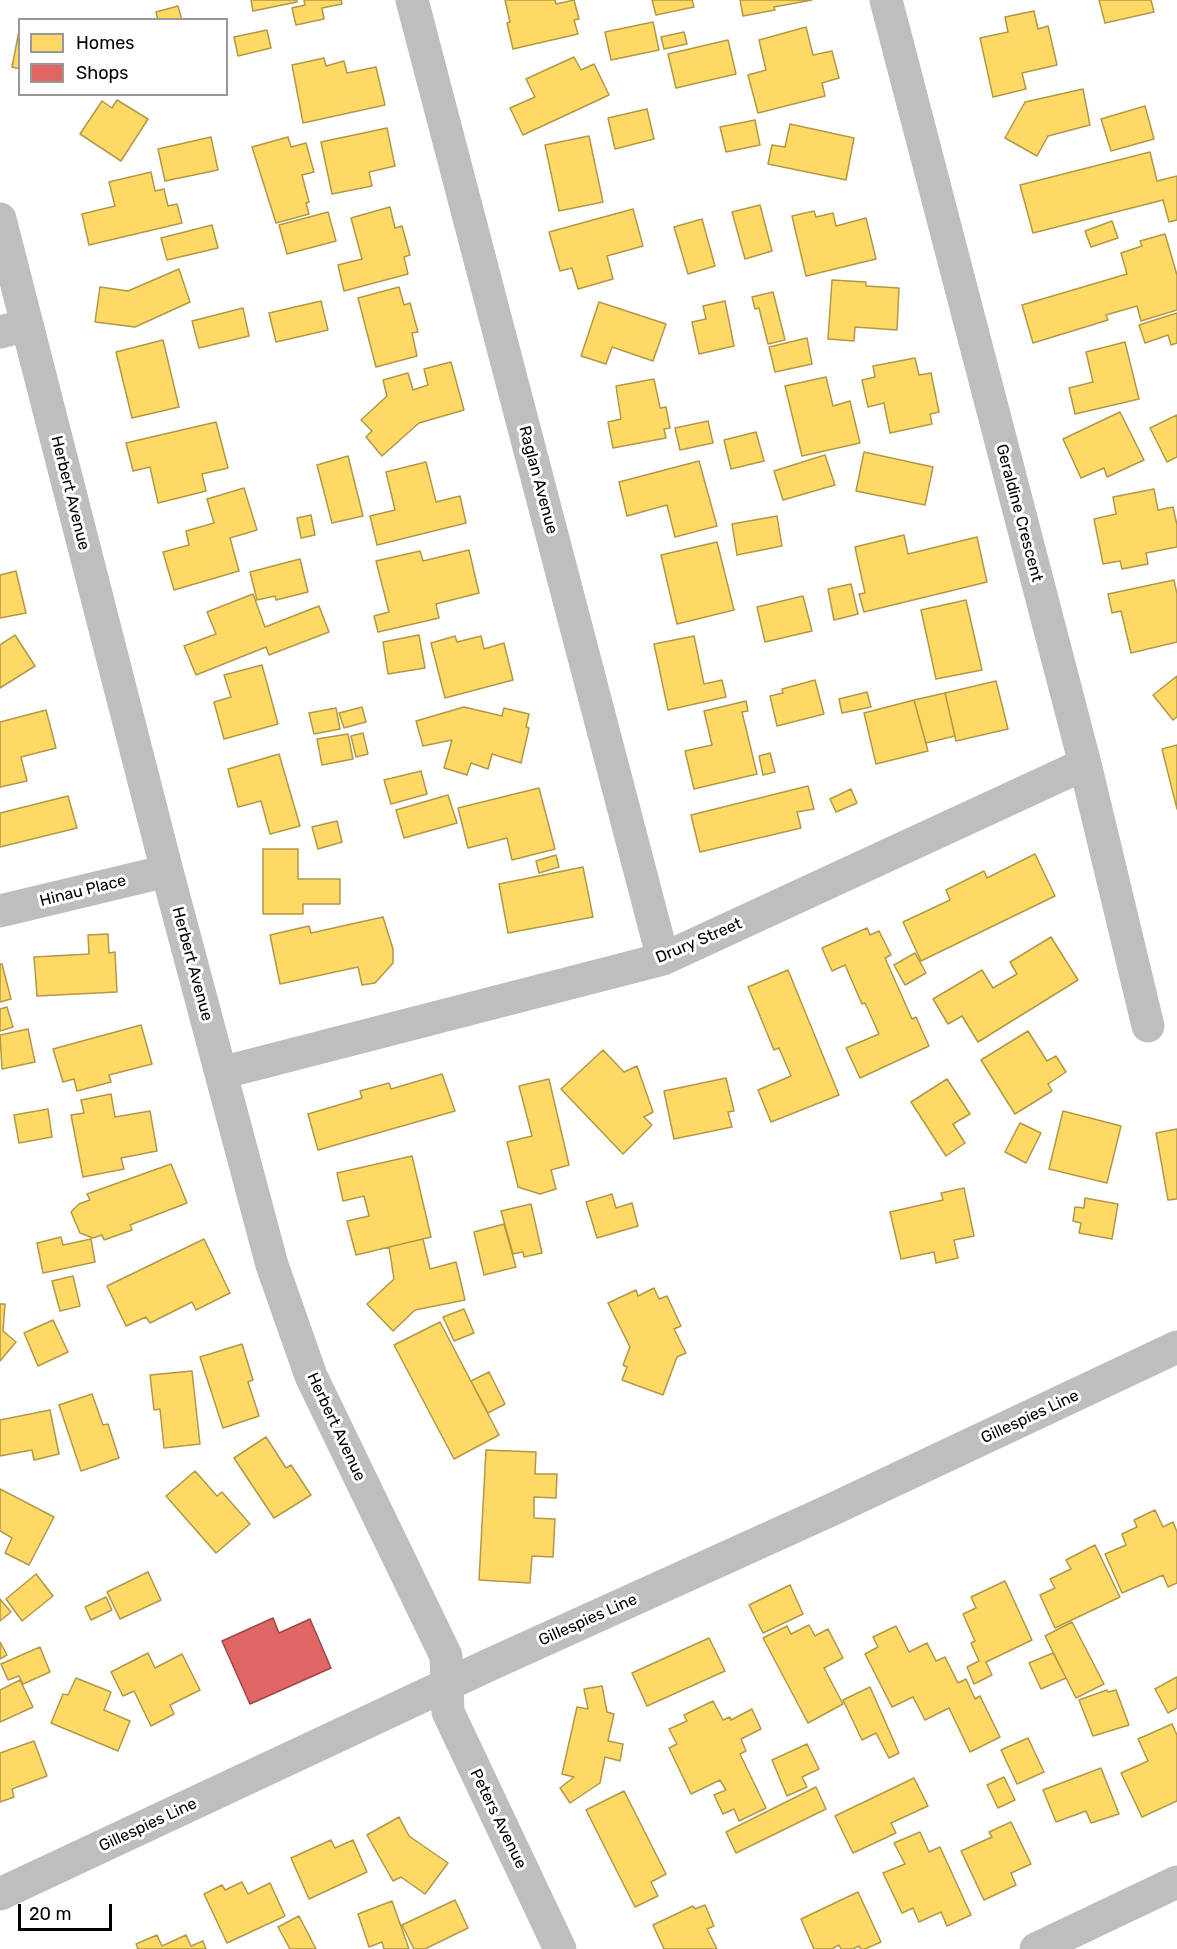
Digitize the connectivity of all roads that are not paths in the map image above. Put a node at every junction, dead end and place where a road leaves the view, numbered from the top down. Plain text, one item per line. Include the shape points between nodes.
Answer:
1 (412, 0) edge
2 (886, 0) edge
3 (0, 219) edge
4 (14, 329) edge
5 (1084, 764) junction
6 (167, 871) junction
7 (0, 911) edge
8 (663, 959) junction
9 (1148, 1026) dead end
10 (221, 1074) junction
11 (1177, 1347) edge
12 (446, 1686) junction
13 (1177, 1882) edge
14 (0, 1894) edge
15 (560, 1949) edge
16 (1036, 1949) edge

1 - 8 street, Raglan Avenue
2 - 5 street, Geraldine Crescent
3 - 4 street, Herbert Avenue
4 - 6 street, Herbert Avenue
5 - 8 street, Drury Street
5 - 9 street, Geraldine Crescent
6 - 7 street, Hinau Place
6 - 10 street, Herbert Avenue
8 - 10 street, Drury Street
10 - 12 street, Herbert Avenue via 272,1265 310,1376 446,1656
11 - 12 street, Gillespies Line
12 - 14 street, Gillespies Line
12 - 15 street, Peters Avenue via 448,1712
13 - 16 street

